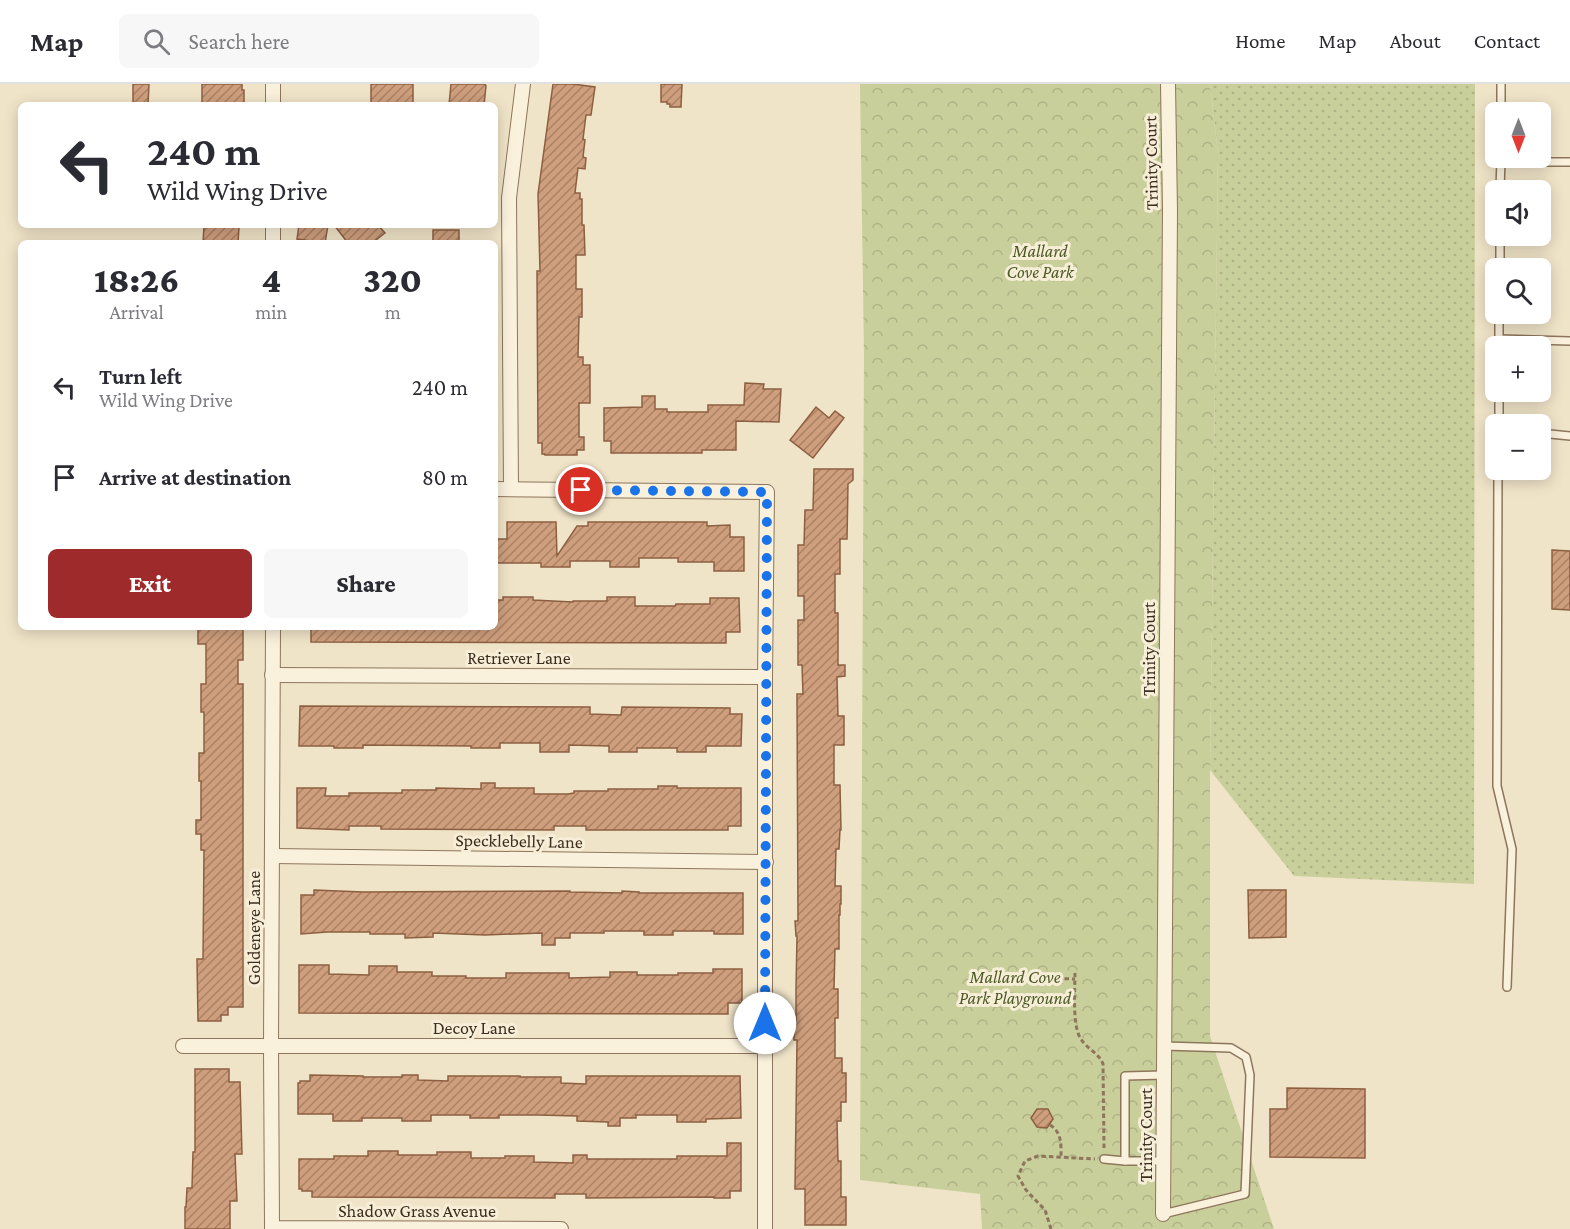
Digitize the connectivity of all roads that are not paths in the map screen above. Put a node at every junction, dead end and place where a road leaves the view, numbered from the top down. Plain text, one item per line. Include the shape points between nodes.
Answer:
1 (273, 84) edge
2 (523, 84) edge
3 (1168, 84) edge
4 (1501, 84) edge
5 (273, 102) edge
6 (1501, 102) edge
7 (1551, 161) edge
8 (1570, 162) edge
9 (1570, 341) edge
10 (1551, 342) edge
11 (1551, 434) edge
12 (1570, 436) edge
13 (1498, 480) edge
14 (498, 489) edge
15 (511, 489) junction
16 (273, 630) edge
17 (272, 675) junction
18 (765, 677) junction
19 (272, 856) junction
20 (766, 862) junction
21 (1507, 987) dead end
22 (183, 1046) dead end
23 (271, 1046) junction
24 (765, 1046) junction
25 (1164, 1046) junction
26 (1164, 1076) junction
27 (1104, 1159) road end
28 (1125, 1161) junction
29 (1163, 1161) junction
30 (1163, 1214) joint
31 (272, 1228) edge
32 (561, 1229) edge
33 (765, 1229) edge

1 - 5 street
2 - 15 street via 508,198
3 - 25 street, Trinity Court
4 - 6 lane
7 - 8 lane
9 - 10 lane
11 - 12 lane
13 - 21 lane via 1497,786 1512,849
14 - 15 street
15 - 18 street via 767,492
16 - 17 street, Goldeneye Lane
17 - 18 street, Retriever Lane
17 - 19 street, Goldeneye Lane
18 - 20 street
19 - 20 street, Specklebelly Lane
19 - 23 street, Goldeneye Lane
20 - 24 street
22 - 23 street, Decoy Lane
23 - 24 street, Decoy Lane
23 - 31 street, Goldeneye Lane
24 - 33 street
25 - 26 street, Trinity Court
25 - 30 lane via 1231,1048 1246,1057 1250,1075 1245,1194
26 - 28 lane via 1125,1076
26 - 29 street, Trinity Court
27 - 28 lane
28 - 29 lane
29 - 30 street, Trinity Court
31 - 32 street, Shadow Grass Avenue

